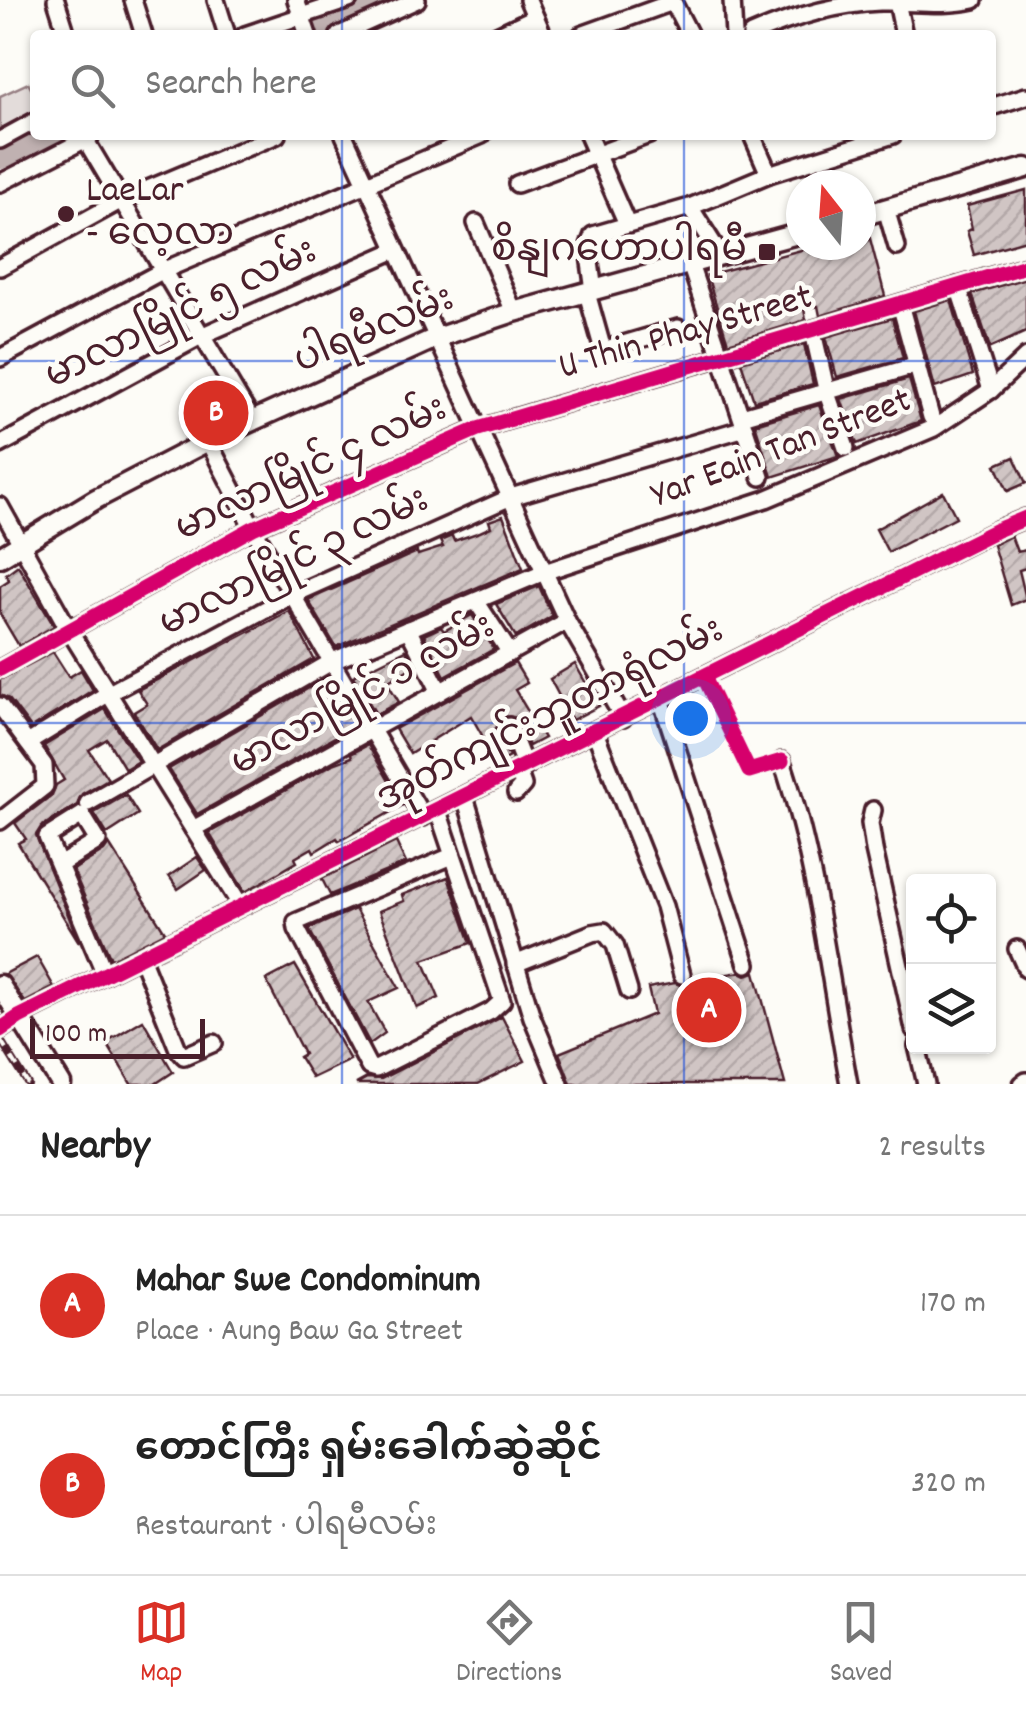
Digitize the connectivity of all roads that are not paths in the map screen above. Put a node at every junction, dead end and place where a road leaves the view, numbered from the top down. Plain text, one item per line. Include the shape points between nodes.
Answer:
1 (56, 0) edge
2 (134, 0) edge
3 (216, 0) edge
4 (349, 0) edge
5 (417, 0) edge
6 (528, 0) edge
7 (732, 0) edge
8 (974, 0) edge
9 (672, 1) edge
10 (878, 1) edge
11 (898, 2) edge
12 (535, 17) junction
13 (302, 18) edge
14 (65, 30) edge
15 (143, 30) edge
16 (225, 30) edge
17 (262, 30) edge
18 (350, 30) edge
19 (508, 30) edge
20 (541, 30) edge
21 (595, 30) edge
22 (687, 30) edge
23 (734, 30) edge
24 (764, 30) edge
25 (903, 30) edge
26 (1026, 96) edge
27 (996, 105) edge
28 (30, 125) edge
29 (0, 140) edge
30 (83, 140) edge
31 (91, 140) edge
32 (264, 140) edge
33 (346, 140) edge
34 (470, 140) edge
35 (590, 140) edge
36 (635, 140) edge
37 (754, 140) edge
38 (877, 140) edge
39 (596, 154) junction
40 (1026, 168) edge
41 (769, 174) junction
42 (0, 183) edge
43 (366, 183) junction
44 (517, 184) dead end
45 (122, 200) junction
46 (690, 207) junction
47 (886, 209) junction
48 (876, 212) edge
49 (476, 223) dead end
50 (627, 224) junction
51 (786, 237) edge
52 (897, 247) dead end
53 (396, 250) junction
54 (720, 256) junction
55 (690, 264) junction
56 (1026, 266) edge
57 (0, 267) edge
58 (162, 272) junction
59 (958, 286) junction
60 (590, 292) junction
61 (900, 304) junction
62 (514, 312) junction
63 (678, 328) dead end
64 (812, 332) junction
65 (203, 335) junction
66 (436, 338) junction
67 (722, 357) junction
68 (1026, 357) edge
69 (0, 358) edge
70 (918, 364) junction
71 (991, 390) junction
72 (827, 393) junction
73 (931, 416) dead end
74 (252, 420) junction
75 (744, 422) junction
76 (478, 430) junction
77 (208, 442) junction
78 (0, 445) edge
79 (846, 448) dead end
80 (761, 477) dead end
81 (511, 496) junction
82 (0, 506) edge
83 (1026, 518) edge
84 (252, 528) junction
85 (21, 544) junction
86 (0, 557) edge
87 (544, 572) junction
88 (292, 595) junction
89 (476, 601) junction
90 (567, 621) junction
91 (70, 630) junction
92 (408, 630) junction
93 (510, 653) junction
94 (333, 661) junction
95 (0, 669) edge
96 (440, 692) junction
97 (109, 693) junction
98 (662, 700) junction
99 (0, 706) edge
100 (623, 718) junction
101 (508, 726) dead end
102 (374, 730) junction
103 (595, 732) junction
104 (28, 744) junction
105 (782, 762) dead end
106 (153, 763) junction
107 (522, 769) junction
108 (516, 793) dead end
109 (466, 796) junction
110 (88, 803) dead end
111 (873, 810) dead end
112 (430, 814) junction
113 (0, 821) edge
114 (193, 829) junction
115 (452, 856) junction
116 (61, 864) dead end
117 (242, 906) junction
118 (1016, 949) dead end
119 (141, 957) junction
120 (515, 964) junction
121 (747, 964) dead end
122 (1026, 969) edge
123 (105, 974) junction
124 (682, 975) dead end
125 (0, 985) edge
126 (630, 991) dead end
127 (906, 992) edge
128 (18, 1017) junction
129 (0, 1030) edge
130 (214, 1044) dead end
131 (920, 1054) edge
132 (61, 1084) edge
133 (560, 1084) edge
134 (849, 1084) edge
135 (926, 1084) edge

1 - 14 street
2 - 15 street
3 - 16 street
4 - 13 street
5 - 18 street
6 - 12 street
7 - 23 street
8 - 11 street
9 - 21 street
9 - 22 street
10 - 11 street
10 - 24 street via 813,12
11 - 25 street
12 - 19 street
12 - 20 street
13 - 17 street
26 - 27 street
28 - 29 street
30 - 42 street
31 - 45 street
32 - 45 street
33 - 43 street
34 - 43 street
35 - 39 street
36 - 39 street
37 - 41 street
38 - 41 street
39 - 44 street
39 - 50 street
40 - 47 main road
41 - 46 street
43 - 53 street
43 - 58 street
45 - 57 street
45 - 58 street
46 - 50 street
46 - 54 street
47 - 48 main road
47 - 52 street
49 - 62 street
50 - 60 street via 590,237
51 - 54 main road, ပါရမီလမ်း
53 - 65 street, မာလာမြိုင် ၅ လမ်း
53 - 66 street
54 - 55 main road, ပါရမီလမ်း
55 - 60 main road, ပါရမီလမ်း
55 - 67 street
56 - 59 street, U Thin Phay Street
58 - 65 street
58 - 69 street
59 - 61 street, U Thin Phay Street
59 - 71 street
60 - 62 main road, ပါရမီလမ်း
60 - 63 street via 603,350
61 - 64 street, U Thin Phay Street
61 - 70 street
62 - 66 main road, ပါရမီလမ်း
64 - 67 street, U Thin Phay Street
64 - 72 street
65 - 74 street
65 - 78 street, မာလာမြိုင် ၅ လမ်း
66 - 74 main road, ပါရမီလမ်း
66 - 76 street
67 - 75 street
67 - 76 street, U Thin Phay Street
68 - 71 street, Yar Eain Tan Street
70 - 72 street, မာလာမြိုင် ၃ လမ်း
70 - 73 street
71 - 87 street, Yar Eain Tan Street via 934,428 766,499
72 - 75 street, မာလာမြိုင် ၃ လမ်း
72 - 79 street
74 - 77 main road, ပါရမီလမ်း
75 - 80 street
75 - 81 street, မာလာမြိုင် ၃ လမ်း
76 - 81 street
76 - 84 street, မာလာမြိုင် ၄ လမ်း
77 - 84 street
77 - 85 main road, ပါရမီလမ်း
81 - 87 street
81 - 88 street, မာလာမြိုင် ၃ လမ်း
82 - 85 street
83 - 98 street, အုတ်ကျင်းဘူတာရုံလမ်း
84 - 88 street
84 - 91 street, မာလာမြိုင် ၄ လမ်း
85 - 86 main road, ပါရမီလမ်း
85 - 91 street
87 - 89 street, Yar Eain Tan Street
87 - 90 street
88 - 94 street
88 - 97 street, မာလာမြိုင် ၃ လမ်း
89 - 92 street, Yar Eain Tan Street
89 - 93 street
90 - 93 street, မာလာမြိုင် ၁ လမ်း
90 - 100 street
91 - 95 street, မာလာမြိုင် ၄ လမ်း
91 - 97 street
92 - 94 street, Yar Eain Tan Street
92 - 96 street
93 - 96 street, မာလာမြိုင် ၁ လမ်း
94 - 102 street
94 - 106 street, Yar Eain Tan Street
96 - 102 street, မာလာမြိုင် ၁ လမ်း
97 - 104 street, မာလာမြိုင် ၃ လမ်း
97 - 106 street
98 - 100 street, အုတ်ကျင်းဘူတာရုံလမ်း
98 - 121 street
99 - 104 street
100 - 103 street, အုတ်ကျင်းဘူတာရုံလမ်း
101 - 107 street
102 - 112 street
102 - 114 street, မာလာမြိုင် ၁ လမ်း
103 - 107 street, အုတ်ကျင်းဘူတာရုံလမ်း
103 - 124 street via 664,906
104 - 113 street via 44,766 45,786
105 - 134 street
106 - 110 street, Yar Eain Tan Street
106 - 114 street
107 - 108 street
107 - 109 street, အုတ်ကျင်းဘူတာရုံလမ်း
109 - 112 street, အုတ်ကျင်းဘူတာရုံလမ်း
109 - 120 street
111 - 127 street via 874,850
112 - 115 street
112 - 117 street, အုတ်ကျင်းဘူတာရုံလမ်း
114 - 117 street
115 - 115 street via 296,922 369,1067 502,1001
116 - 123 street
117 - 119 street, အုတ်ကျင်းဘူတာရုံလမ်း
118 - 122 street
119 - 123 street, အုတ်ကျင်းဘူတာရုံလမ်း
119 - 130 street via 178,1049 193,1055
120 - 126 street via 604,931
120 - 133 street
123 - 128 street, အုတ်ကျင်းဘူတာရုံလမ်း
125 - 128 main road
128 - 129 street, အုတ်ကျင်းဘူတာရုံလမ်း
128 - 132 main road
131 - 135 street

